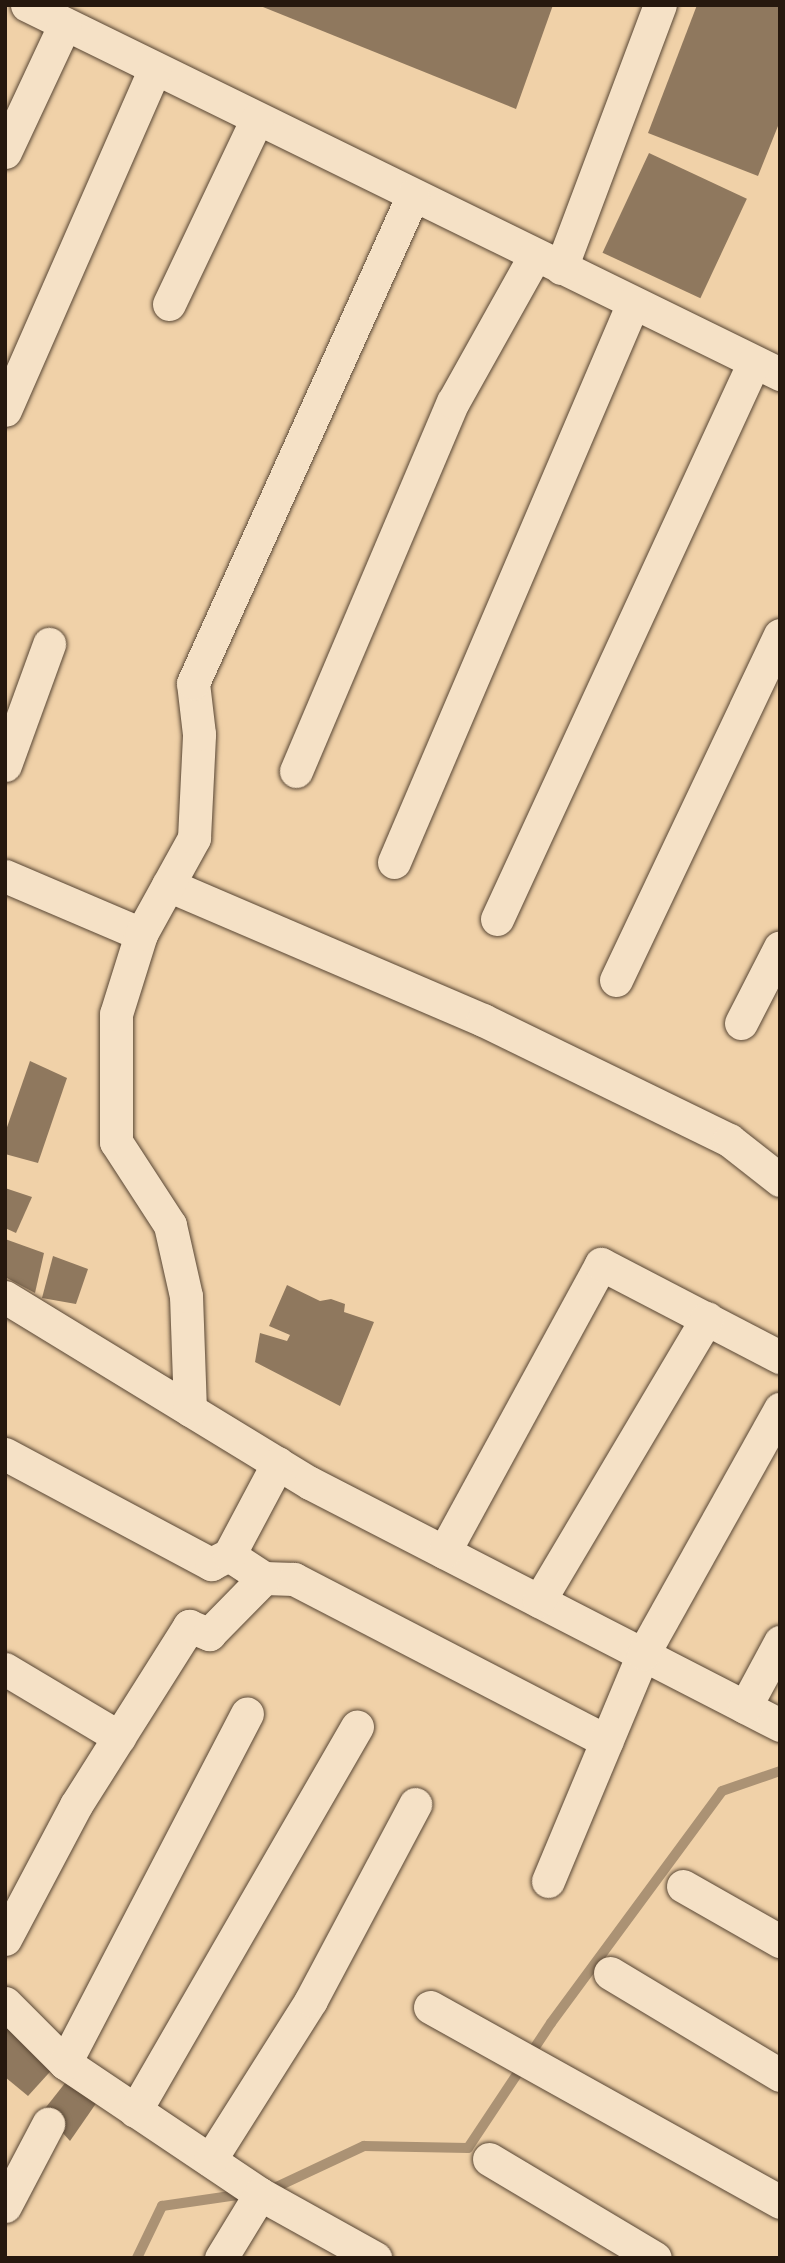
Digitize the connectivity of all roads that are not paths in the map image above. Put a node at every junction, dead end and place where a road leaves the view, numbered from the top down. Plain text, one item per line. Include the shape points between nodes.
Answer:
1 (27, 5) edge
2 (660, 5) edge
3 (65, 24) junction
4 (155, 68) junction
5 (257, 119) junction
6 (5, 152) edge
7 (414, 195) junction
8 (548, 262) junction
9 (633, 303) junction
10 (169, 304) dead end
11 (767, 368) edge
12 (5, 410) edge
13 (780, 635) edge
14 (49, 644) dead end
15 (5, 765) edge
16 (296, 771) dead end
17 (394, 862) dead end
18 (5, 876) edge
19 (168, 884) junction
20 (497, 919) dead end
21 (141, 934) junction
22 (778, 955) edge
23 (616, 980) dead end
24 (741, 1023) dead end
25 (780, 1180) edge
26 (5, 1297) edge
27 (707, 1318) junction
28 (780, 1357) edge
29 (780, 1409) edge
30 (190, 1410) junction
31 (5, 1454) edge
32 (278, 1463) junction
33 (444, 1552) junction
34 (229, 1555) junction
35 (264, 1578) junction
36 (539, 1601) junction
37 (780, 1642) edge
38 (643, 1654) junction
39 (5, 1669) edge
40 (745, 1707) junction
41 (247, 1713) dead end
42 (780, 1725) edge
43 (357, 1727) dead end
44 (119, 1737) junction
45 (606, 1741) junction
46 (415, 1804) dead end
47 (548, 1881) dead end
48 (683, 1886) dead end
49 (5, 1939) edge
50 (780, 1941) edge
51 (610, 1973) dead end
52 (5, 2003) edge
53 (430, 2007) dead end
54 (65, 2063) junction
55 (780, 2075) edge
56 (135, 2111) junction
57 (48, 2124) dead end
58 (489, 2159) dead end
59 (210, 2161) junction
60 (253, 2188) junction
61 (780, 2202) edge
62 (5, 2206) edge
63 (362, 2255) edge
64 (221, 2258) edge
65 (655, 2258) edge

1 - 3 street
2 - 8 street
3 - 4 street
3 - 6 street
4 - 5 street
4 - 12 street
5 - 7 street
5 - 10 street
7 - 8 street
7 - 19 street via 192,683 199,734 194,838
8 - 9 street
8 - 16 street via 453,402
9 - 11 street
9 - 17 street
11 - 20 street
13 - 23 street
14 - 15 street
18 - 21 street
19 - 21 street
19 - 25 street via 483,1020 729,1140
21 - 30 street via 116,1014 116,1142 170,1225 186,1296
22 - 24 street
26 - 30 street
27 - 28 street
27 - 33 street via 601,1264
27 - 36 street
29 - 38 street
30 - 32 street
31 - 34 street via 211,1564
32 - 33 street
32 - 34 street
33 - 36 street
34 - 35 street
35 - 44 street via 209,1634 189,1626
35 - 45 street via 294,1579
36 - 38 street
37 - 40 street
38 - 40 street
38 - 45 street
39 - 44 street
40 - 42 street
41 - 54 street
43 - 56 street
44 - 49 street via 76,1805
45 - 47 street
46 - 59 street via 311,2000
48 - 50 street
51 - 55 street
52 - 54 street
53 - 61 street
54 - 56 street
56 - 59 street
57 - 62 street
58 - 65 street
59 - 60 street
60 - 63 street
60 - 64 street

